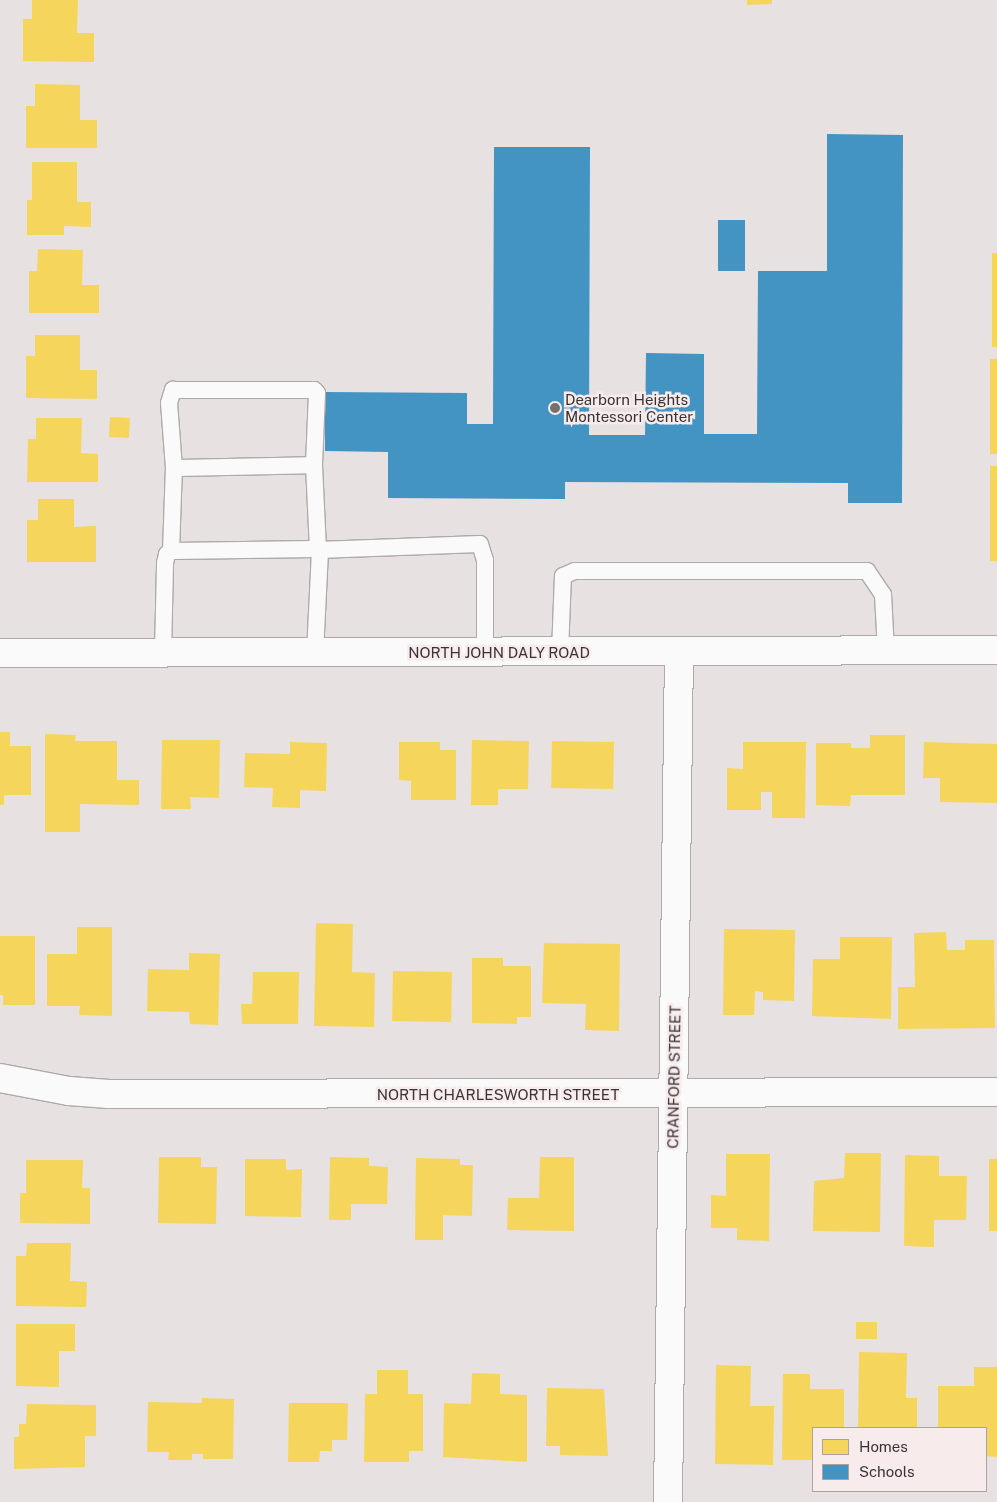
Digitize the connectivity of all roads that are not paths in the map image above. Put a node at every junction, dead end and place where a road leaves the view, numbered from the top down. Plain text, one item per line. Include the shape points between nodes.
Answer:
1 (314, 465) junction
2 (174, 468) junction
3 (318, 550) junction
4 (171, 552) junction
5 (997, 650) edge
6 (886, 651) junction
7 (0, 653) edge
8 (164, 653) junction
9 (315, 653) junction
10 (485, 653) junction
11 (560, 653) junction
12 (679, 653) junction
13 (0, 1078) edge
14 (997, 1092) edge
15 (674, 1095) junction
16 (668, 1502) edge

1 - 2 lane
1 - 2 lane via 318,394 314,390 173,390 169,403
1 - 3 lane
2 - 4 lane
3 - 4 lane
3 - 9 lane
3 - 10 lane via 480,544 484,560
4 - 8 lane via 165,563
5 - 6 street, NORTH JOHN DALY ROAD
6 - 11 lane via 883,595 867,571 575,571 563,576
6 - 12 street, NORTH JOHN DALY ROAD
7 - 8 street, NORTH JOHN DALY ROAD
8 - 9 street, NORTH JOHN DALY ROAD
9 - 10 street, NORTH JOHN DALY ROAD
10 - 11 street, NORTH JOHN DALY ROAD
11 - 12 street, NORTH JOHN DALY ROAD
12 - 15 street, CRANFORD STREET
13 - 15 street, NORTH CHARLESWORTH STREET via 69,1091 110,1094
14 - 15 street, NORTH CHARLESWORTH STREET
15 - 16 street, CRANFORD STREET

